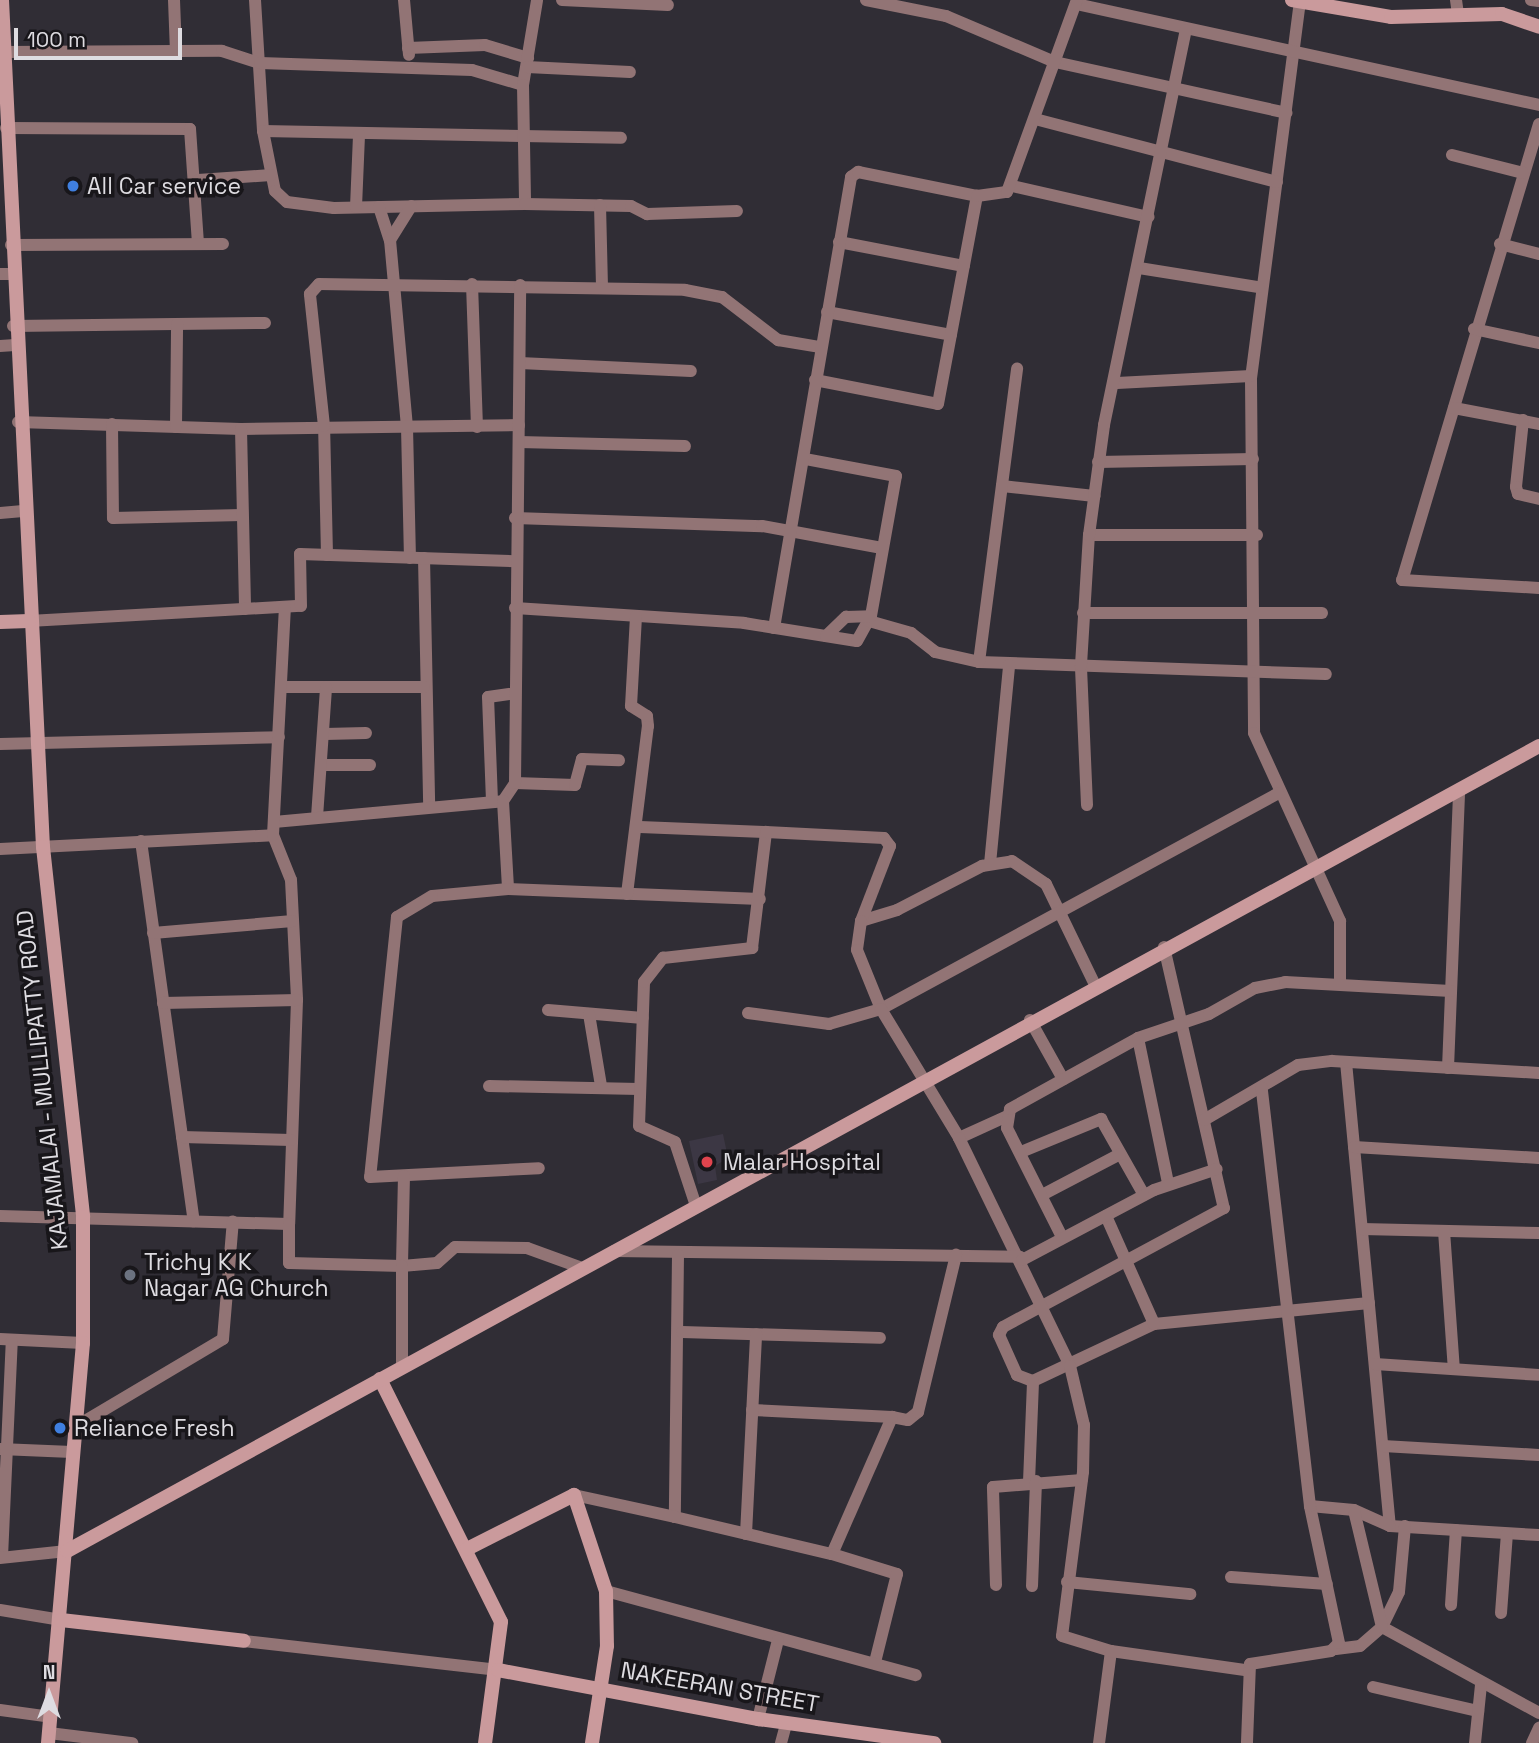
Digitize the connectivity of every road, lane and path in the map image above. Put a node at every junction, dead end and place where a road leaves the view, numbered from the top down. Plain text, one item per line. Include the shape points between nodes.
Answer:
1 (2, 0) edge
2 (174, 0) edge
3 (255, 0) edge
4 (404, 0) edge
5 (537, 0) edge
6 (562, 0) edge
7 (866, 0) edge
8 (1455, 0) edge
9 (1531, 0) edge
10 (1296, 1) edge
11 (1539, 1) edge
12 (1077, 2) edge
13 (668, 5) dead end
14 (1458, 15) junction
15 (1539, 27) edge
16 (1186, 30) junction
17 (408, 48) junction
18 (1294, 51) junction
19 (4, 52) junction
20 (176, 52) junction
21 (1055, 62) junction
22 (260, 63) junction
23 (527, 63) junction
24 (410, 66) junction
25 (630, 72) dead end
26 (523, 85) junction
27 (1173, 90) junction
28 (1539, 105) edge
29 (1286, 113) junction
30 (1035, 119) junction
31 (1539, 124) edge
32 (6, 128) junction
33 (263, 131) junction
34 (359, 135) junction
35 (525, 138) junction
36 (621, 138) dead end
37 (1163, 151) junction
38 (1452, 155) dead end
39 (1523, 173) junction
40 (271, 175) junction
41 (198, 180) junction
42 (1277, 182) junction
43 (1012, 186) junction
44 (977, 196) junction
45 (525, 204) junction
46 (600, 205) junction
47 (411, 206) junction
48 (356, 207) junction
49 (379, 207) junction
50 (737, 211) dead end
51 (1149, 217) junction
52 (390, 240) junction
53 (839, 243) junction
54 (11, 244) junction
55 (198, 244) junction
56 (223, 244) dead end
57 (1500, 244) junction
58 (1539, 254) edge
59 (964, 266) junction
60 (1139, 268) junction
61 (6, 274) edge
62 (394, 283) junction
63 (472, 284) junction
64 (520, 285) junction
65 (1258, 287) junction
66 (602, 288) junction
67 (827, 312) junction
68 (265, 323) dead end
69 (177, 324) junction
70 (13, 326) junction
71 (1474, 329) junction
72 (951, 335) junction
73 (1539, 343) edge
74 (7, 346) edge
75 (820, 347) junction
76 (520, 363) junction
77 (1017, 369) dead end
78 (691, 371) dead end
79 (1251, 376) junction
80 (815, 380) junction
81 (1117, 383) junction
82 (1454, 408) junction
83 (1523, 420) junction
84 (18, 422) junction
85 (1539, 424) edge
86 (519, 425) junction
87 (324, 426) junction
88 (477, 427) junction
89 (114, 428) junction
90 (176, 428) junction
91 (407, 428) junction
92 (241, 429) junction
93 (519, 442) junction
94 (685, 446) dead end
95 (805, 459) junction
96 (1253, 459) junction
97 (1098, 462) junction
98 (1002, 486) junction
99 (1094, 496) junction
100 (1539, 499) edge
101 (23, 511) junction
102 (0, 513) edge
103 (242, 515) junction
104 (514, 518) junction
105 (791, 532) junction
106 (1088, 535) junction
107 (1257, 535) junction
108 (882, 548) junction
109 (327, 555) junction
110 (410, 558) junction
111 (424, 558) junction
112 (514, 561) junction
113 (1539, 588) edge
114 (302, 606) junction
115 (285, 607) junction
116 (515, 608) junction
117 (245, 609) junction
118 (1257, 612) junction
119 (1083, 613) junction
120 (1322, 613) dead end
121 (636, 616) junction
122 (870, 619) junction
123 (29, 621) junction
124 (0, 622) edge
125 (284, 625) junction
126 (775, 628) junction
127 (826, 636) junction
128 (979, 662) junction
129 (1009, 665) junction
130 (1081, 665) junction
131 (1258, 671) junction
132 (1326, 674) dead end
133 (282, 687) junction
134 (326, 687) junction
135 (424, 687) junction
136 (515, 693) junction
137 (366, 733) dead end
138 (326, 734) junction
139 (279, 737) junction
140 (38, 741) junction
141 (0, 744) edge
142 (1539, 746) edge
143 (619, 760) dead end
144 (323, 765) junction
145 (370, 765) dead end
146 (515, 783) junction
147 (1459, 789) junction
148 (1278, 793) junction
149 (497, 801) junction
150 (1087, 805) dead end
151 (429, 807) junction
152 (317, 817) junction
153 (640, 827) junction
154 (273, 828) junction
155 (766, 832) junction
156 (141, 841) junction
157 (43, 847) junction
158 (0, 849) edge
159 (990, 864) junction
160 (1313, 868) junction
161 (508, 889) junction
162 (627, 894) junction
163 (760, 899) junction
164 (1061, 909) junction
165 (292, 921) junction
166 (861, 921) junction
167 (153, 933) junction
168 (1164, 947) junction
169 (1340, 984) junction
170 (1095, 985) junction
171 (1451, 991) junction
172 (297, 1000) junction
173 (163, 1003) junction
174 (881, 1009) junction
175 (548, 1010) dead end
176 (748, 1013) dead end
177 (589, 1014) junction
178 (643, 1018) junction
179 (1030, 1020) junction
180 (1186, 1020) junction
181 (1138, 1038) junction
182 (1346, 1062) junction
183 (1448, 1068) junction
184 (1539, 1073) edge
185 (922, 1078) junction
186 (1063, 1079) junction
187 (489, 1086) dead end
188 (601, 1086) junction
189 (1262, 1088) junction
190 (639, 1089) junction
191 (1005, 1117) junction
192 (1203, 1120) junction
193 (182, 1137) junction
194 (960, 1138) junction
195 (291, 1140) junction
196 (1354, 1147) junction
197 (1021, 1152) junction
198 (1120, 1154) junction
199 (1539, 1158) edge
200 (539, 1168) dead end
201 (1217, 1169) junction
202 (404, 1176) junction
203 (1168, 1183) junction
204 (1042, 1195) junction
205 (1144, 1195) junction
206 (696, 1206) junction
207 (0, 1216) edge
208 (1106, 1216) junction
209 (83, 1217) junction
210 (194, 1221) junction
211 (233, 1221) junction
212 (289, 1224) junction
213 (1362, 1229) junction
214 (1444, 1231) junction
215 (1539, 1233) edge
216 (1062, 1237) junction
217 (614, 1251) junction
218 (678, 1255) junction
219 (956, 1255) junction
220 (1021, 1258) junction
221 (1128, 1259) junction
222 (402, 1266) junction
223 (582, 1268) junction
224 (1369, 1303) junction
225 (1043, 1307) junction
226 (1289, 1310) junction
227 (1153, 1324) junction
228 (682, 1332) junction
229 (756, 1334) junction
230 (880, 1338) dead end
231 (6, 1340) edge
232 (83, 1343) junction
233 (1375, 1364) junction
234 (1070, 1366) junction
235 (401, 1367) junction
236 (1454, 1370) junction
237 (1539, 1376) edge
238 (380, 1379) junction
239 (1033, 1381) junction
240 (752, 1410) junction
241 (892, 1417) junction
242 (75, 1427) junction
243 (1383, 1446) junction
244 (3, 1449) edge
245 (72, 1452) junction
246 (1539, 1455) edge
247 (1082, 1480) junction
248 (1032, 1482) junction
249 (574, 1494) junction
250 (1310, 1506) junction
251 (1354, 1510) junction
252 (675, 1517) junction
253 (1390, 1526) junction
254 (1405, 1527) junction
255 (1456, 1530) junction
256 (746, 1534) junction
257 (1507, 1534) junction
258 (1539, 1535) edge
259 (467, 1549) junction
260 (67, 1551) junction
261 (832, 1554) junction
262 (1, 1557) edge
263 (1231, 1577) dead end
264 (1067, 1582) junction
265 (1327, 1584) junction
266 (996, 1585) dead end
267 (1032, 1586) dead end
268 (606, 1591) junction
269 (1189, 1594) dead end
270 (1451, 1605) dead end
271 (0, 1610) edge
272 (1501, 1613) dead end
273 (61, 1620) junction
274 (1381, 1627) junction
275 (778, 1640) junction
276 (244, 1641) joint
277 (1336, 1649) junction
278 (1111, 1651) junction
279 (874, 1662) junction
280 (498, 1670) junction
281 (1245, 1670) junction
282 (916, 1675) dead end
283 (1481, 1685) junction
284 (1373, 1687) dead end
285 (601, 1688) junction
286 (0, 1710) edge
287 (1478, 1711) junction
288 (1539, 1713) edge
289 (51, 1717) junction
290 (758, 1719) junction
291 (786, 1724) junction
292 (1539, 1728) edge
293 (49, 1738) edge
294 (1247, 1742) edge
295 (132, 1743) edge
296 (485, 1743) edge
297 (593, 1743) edge
298 (781, 1743) edge
299 (934, 1743) edge
300 (1099, 1743) edge
301 (1475, 1743) edge
302 (1532, 1743) edge

1 - 19 street, KAJAMALAI - MULLIPATTY ROAD
2 - 20 street
3 - 22 street
4 - 17 street
5 - 23 street
6 - 13 street
7 - 21 street via 946,16
8 - 14 street
9 - 11 street
10 - 14 street via 1391,17
10 - 18 street
12 - 16 street
12 - 21 street
14 - 15 street via 1502,14
16 - 18 street
16 - 27 street
17 - 23 street via 485,46
17 - 24 street
18 - 28 street
18 - 29 street
19 - 20 street
19 - 32 street, KAJAMALAI - MULLIPATTY ROAD
20 - 22 street via 222,51
21 - 27 street
21 - 30 street
22 - 24 street
22 - 33 street
23 - 25 street
23 - 26 street
24 - 26 street via 472,71
26 - 35 street
27 - 29 street
27 - 37 street
29 - 42 street
30 - 37 street
30 - 43 street
31 - 39 street
32 - 41 street via 185,127 192,133
32 - 54 street, KAJAMALAI - MULLIPATTY ROAD
33 - 34 street
33 - 40 street
34 - 35 street
34 - 48 street
35 - 36 street
35 - 45 street
37 - 42 street
37 - 51 street
38 - 39 street
39 - 57 street
40 - 41 street
40 - 48 street via 287,202
41 - 55 street
42 - 65 street
43 - 44 street via 1004,194
43 - 51 street
44 - 53 street via 858,172 851,177
44 - 59 street
45 - 46 street
45 - 47 street
46 - 50 street via 647,214
46 - 66 street
47 - 49 street
47 - 52 street
48 - 49 street
49 - 52 street
51 - 60 street
52 - 62 street
53 - 59 street
53 - 67 street
54 - 55 street
54 - 61 street, KAJAMALAI - MULLIPATTY ROAD
55 - 56 street
57 - 58 street
57 - 71 street
59 - 72 street
60 - 65 street
60 - 81 street
61 - 70 street, KAJAMALAI - MULLIPATTY ROAD
62 - 63 street
62 - 87 street via 312,288
62 - 91 street
63 - 64 street
63 - 88 street
64 - 66 street
64 - 76 street
65 - 79 street
66 - 75 street via 722,297 778,341
67 - 72 street
67 - 75 street
68 - 69 street
69 - 70 street
69 - 90 street
70 - 74 street, KAJAMALAI - MULLIPATTY ROAD
71 - 73 street
71 - 82 street
72 - 80 street via 938,404
74 - 84 street, KAJAMALAI - MULLIPATTY ROAD
75 - 80 street
76 - 78 street
76 - 86 street
77 - 98 street
79 - 81 street
79 - 96 street
80 - 95 street
81 - 97 street
82 - 83 street
82 - 113 street via 1402,580
83 - 85 street
83 - 100 street via 1516,487 1518,494
84 - 89 street
84 - 101 street, KAJAMALAI - MULLIPATTY ROAD
86 - 88 street
86 - 93 street
87 - 91 street
87 - 92 street
87 - 109 street
88 - 91 street
89 - 90 street
89 - 103 street via 113,518
90 - 92 street
91 - 110 street
92 - 103 street
93 - 94 street
93 - 104 street
95 - 105 street
95 - 108 street via 896,476
96 - 97 street
96 - 107 street
97 - 99 street
98 - 99 street
98 - 128 street
99 - 106 street
101 - 102 street
101 - 123 street, KAJAMALAI - MULLIPATTY ROAD
103 - 117 street
104 - 105 street via 738,525
104 - 112 street
105 - 108 street
105 - 126 street
106 - 107 street
106 - 119 street
107 - 118 street
108 - 122 street
109 - 110 street
109 - 114 street via 300,554
110 - 111 street
111 - 112 street
111 - 135 street
112 - 116 street
114 - 115 street
114 - 125 street
115 - 117 street
115 - 125 street
116 - 121 street
116 - 136 street
117 - 123 street
118 - 119 street
118 - 120 street
118 - 131 street
119 - 130 street
121 - 126 street
121 - 153 street via 631,706 648,720
122 - 127 street via 846,617
122 - 127 street via 857,641
122 - 128 street via 911,633 935,652
123 - 124 street
123 - 140 street, KAJAMALAI - MULLIPATTY ROAD
125 - 133 street
126 - 127 street
128 - 129 street
129 - 130 street
129 - 159 street
130 - 131 street
130 - 150 street
131 - 132 street
131 - 148 street via 1254,733
133 - 134 street
133 - 139 street
134 - 135 street
134 - 138 street
135 - 151 street
136 - 146 street
136 - 149 street via 488,697
137 - 138 street
138 - 144 street
139 - 140 street
139 - 154 street
140 - 141 street
140 - 157 street, KAJAMALAI - MULLIPATTY ROAD
142 - 147 street
143 - 146 street via 582,759 575,785
144 - 145 street
144 - 152 street
146 - 149 street
147 - 160 street
147 - 171 street
148 - 160 street
148 - 164 street
149 - 151 street
149 - 161 street
151 - 152 street
152 - 154 street
153 - 155 street
153 - 162 street
154 - 156 street
154 - 165 street via 291,880
155 - 163 street
155 - 166 street via 888,841
156 - 157 street
156 - 167 street
157 - 158 street
157 - 209 street, KAJAMALAI - MULLIPATTY ROAD
159 - 164 street via 1012,861 1031,869
159 - 166 street via 897,910
160 - 168 street
160 - 169 street via 1343,930
161 - 162 street
161 - 202 street via 432,896 394,923 370,1177
162 - 163 street
163 - 178 street via 752,948 663,958 645,982
164 - 170 street
164 - 174 street
165 - 167 street
165 - 172 street
166 - 174 street via 857,950
167 - 173 street
168 - 170 street
168 - 180 street
169 - 171 street
169 - 180 street via 1255,988
170 - 179 street
171 - 183 street
172 - 173 street
172 - 195 street
173 - 193 street
174 - 176 street via 830,1024
174 - 185 street
175 - 177 street
177 - 178 street
177 - 188 street
178 - 190 street
179 - 185 street
179 - 186 street
180 - 181 street
180 - 192 street
181 - 186 street
181 - 203 street
182 - 183 street
182 - 189 street via 1298,1065
182 - 196 street
183 - 184 street
185 - 194 street
185 - 206 street
186 - 191 street
187 - 188 street
188 - 190 street
189 - 192 street
189 - 226 street
190 - 206 street via 639,1126 675,1142
191 - 194 street
191 - 197 street
192 - 201 street
193 - 195 street
193 - 210 street
194 - 220 street
195 - 212 street
196 - 199 street
196 - 213 street
197 - 198 street via 1101,1119
197 - 204 street
198 - 204 street
198 - 205 street
200 - 202 street
201 - 203 street
201 - 221 street via 1224,1208
202 - 222 street
203 - 205 street
204 - 216 street
205 - 208 street
206 - 217 street
207 - 209 street
208 - 216 street
208 - 221 street
209 - 210 street
209 - 232 street, KAJAMALAI - MULLIPATTY ROAD
210 - 211 street
211 - 212 street
211 - 242 street via 223,1339
212 - 222 street via 289,1263
213 - 214 street
213 - 224 street
214 - 215 street
214 - 236 street
216 - 220 street
217 - 218 street
217 - 223 street
218 - 219 street
218 - 228 street
219 - 220 street
219 - 241 street via 918,1412 908,1419
220 - 225 street
221 - 225 street
221 - 227 street
222 - 223 street via 437,1263 454,1247 527,1248
222 - 235 street
223 - 235 street
224 - 226 street
224 - 233 street
225 - 234 street
225 - 239 street via 999,1331 1017,1375
226 - 227 street
226 - 250 street
227 - 234 street
228 - 229 street
228 - 252 street
229 - 230 street
229 - 240 street
231 - 232 street
231 - 244 street
232 - 242 street, KAJAMALAI - MULLIPATTY ROAD
233 - 236 street
233 - 243 street
234 - 239 street
234 - 247 street via 1084,1426
235 - 238 street
236 - 237 street
238 - 259 street
238 - 260 street
239 - 248 street
240 - 241 street
240 - 256 street
241 - 261 street
242 - 245 street, KAJAMALAI - MULLIPATTY ROAD
243 - 246 street
243 - 253 street
244 - 245 street
244 - 262 street
245 - 260 street, KAJAMALAI - MULLIPATTY ROAD
247 - 248 street
247 - 264 street
248 - 266 street via 993,1487
248 - 267 street
249 - 252 street
249 - 259 street
249 - 268 street
250 - 251 street
250 - 265 street
251 - 253 street
251 - 274 street
252 - 256 street
253 - 254 street
254 - 255 street
254 - 274 street via 1399,1592
255 - 257 street
255 - 270 street
256 - 261 street
257 - 258 street
257 - 272 street
259 - 280 street via 501,1622
260 - 262 street
260 - 273 street, KAJAMALAI - MULLIPATTY ROAD
261 - 279 street via 897,1574
263 - 265 street
264 - 269 street
264 - 278 street via 1064,1641
265 - 277 street
268 - 275 street
268 - 285 street
271 - 273 street
273 - 276 street
273 - 289 street, KAJAMALAI - MULLIPATTY ROAD
274 - 277 street via 1360,1646
274 - 283 street
275 - 279 street
275 - 290 street
276 - 280 street
277 - 281 street via 1257,1661
278 - 281 street
278 - 300 street
279 - 282 street
280 - 285 street, NAKEERAN STREET
280 - 296 street
281 - 294 street
283 - 287 street
283 - 288 street
284 - 287 street
285 - 290 street, NAKEERAN STREET
285 - 297 street
286 - 289 street
287 - 301 street
289 - 293 street, KAJAMALAI - MULLIPATTY ROAD
290 - 291 street, NAKEERAN STREET
291 - 298 street
291 - 299 street, NAKEERAN STREET
292 - 302 street
293 - 295 street

